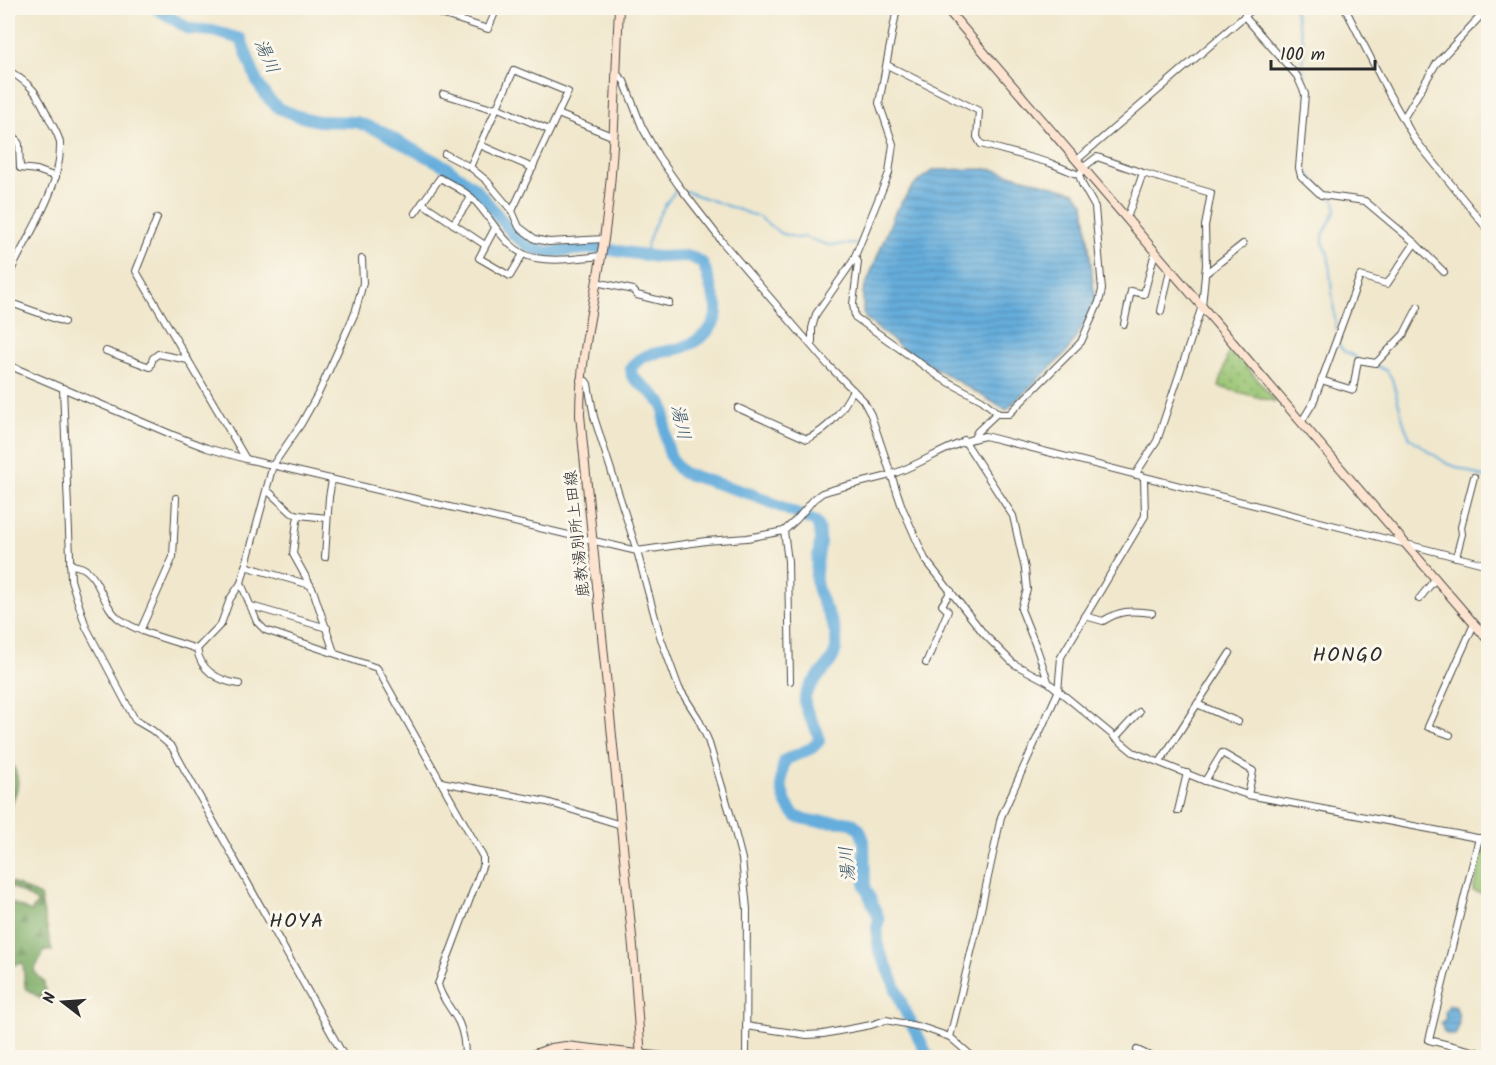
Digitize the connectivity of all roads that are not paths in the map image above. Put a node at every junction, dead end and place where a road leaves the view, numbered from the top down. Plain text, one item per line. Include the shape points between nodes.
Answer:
1 (422, 8) edge
2 (497, 8) edge
3 (619, 8) edge
4 (897, 8) edge
5 (946, 8) edge
6 (1254, 8) edge
7 (1345, 8) edge
8 (1488, 8) edge
9 (1244, 16) junction
10 (887, 65) junction
11 (8, 70) edge
12 (615, 72) junction
13 (443, 94) dead end
14 (496, 106) junction
15 (558, 114) junction
16 (1403, 119) junction
17 (8, 126) edge
18 (549, 130) junction
19 (614, 137) junction
20 (480, 145) junction
21 (445, 154) dead end
22 (1078, 159) junction
23 (470, 167) junction
24 (1084, 167) junction
25 (533, 168) junction
26 (1143, 173) junction
27 (1080, 176) junction
28 (56, 177) junction
29 (471, 198) junction
30 (422, 203) junction
31 (512, 211) junction
32 (415, 213) dead end
33 (157, 218) dead end
34 (1127, 218) junction
35 (453, 224) junction
36 (495, 228) junction
37 (1488, 230) edge
38 (604, 241) junction
39 (1416, 243) junction
40 (1243, 244) dead end
41 (485, 245) junction
42 (1155, 252) junction
43 (523, 254) junction
44 (601, 255) junction
45 (855, 256) junction
46 (362, 259) dead end
47 (1170, 270) junction
48 (1444, 272) dead end
49 (1205, 274) junction
50 (8, 277) edge
51 (596, 282) junction
52 (8, 302) edge
53 (669, 303) dead end
54 (1202, 306) junction
55 (1418, 308) dead end
56 (1161, 311) dead end
57 (64, 322) dead end
58 (1124, 324) dead end
59 (812, 346) junction
60 (106, 351) dead end
61 (188, 360) junction
62 (8, 365) edge
63 (580, 380) junction
64 (1321, 380) junction
65 (63, 388) junction
66 (853, 390) junction
67 (738, 408) dead end
68 (997, 413) junction
69 (1302, 422) junction
70 (974, 438) junction
71 (964, 440) junction
72 (246, 459) junction
73 (273, 465) junction
74 (890, 475) junction
75 (1135, 475) junction
76 (1474, 477) dead end
77 (1144, 478) junction
78 (332, 480) junction
79 (267, 490) junction
80 (176, 498) dead end
81 (299, 515) junction
82 (327, 518) junction
83 (784, 531) junction
84 (592, 540) junction
85 (1406, 544) junction
86 (637, 551) junction
87 (325, 557) dead end
88 (1456, 557) junction
89 (70, 564) junction
90 (1488, 565) edge
91 (245, 566) junction
92 (1436, 578) junction
93 (241, 584) junction
94 (310, 585) junction
95 (951, 591) junction
96 (1419, 598) dead end
97 (251, 606) junction
98 (1152, 613) dead end
99 (1085, 616) junction
100 (1474, 624) junction
101 (327, 628) junction
102 (141, 629) junction
103 (1488, 640) edge
104 (197, 649) junction
105 (334, 652) junction
106 (1230, 652) dead end
107 (926, 663) dead end
108 (790, 681) dead end
109 (1048, 682) junction
110 (238, 684) dead end
111 (1058, 692) junction
112 (1197, 704) junction
113 (1138, 712) dead end
114 (1238, 722) dead end
115 (1450, 735) dead end
116 (1116, 738) junction
117 (1160, 762) junction
118 (1187, 773) junction
119 (1205, 781) junction
120 (441, 782) junction
121 (1248, 795) junction
122 (1178, 811) dead end
123 (621, 825) junction
124 (1479, 838) junction
125 (1488, 840) edge
126 (746, 1026) junction
127 (950, 1037) junction
128 (1137, 1050) dead end
129 (641, 1055) edge
130 (1488, 1055) edge
131 (345, 1058) edge
132 (465, 1058) edge
133 (524, 1058) edge
134 (674, 1058) edge
135 (746, 1058) edge
136 (974, 1058) edge
137 (1149, 1058) edge

1 - 2 street via 489,29
3 - 12 main road, 鹿教湯別所上田線
4 - 10 street
5 - 22 main road
6 - 9 street
7 - 16 street
8 - 16 street via 1436,64
9 - 22 street
9 - 39 street via 1297,76 1305,94 1301,176 1321,195 1365,201
10 - 27 street via 979,111 976,137 981,144 1050,163
10 - 45 street via 879,103 893,144 890,167
11 - 28 street via 38,95 60,142
12 - 19 main road, 鹿教湯別所上田線
12 - 59 street via 624,81 658,156 724,244
13 - 14 street via 489,108
14 - 15 street via 514,70 568,92
14 - 18 street
14 - 20 street
15 - 18 street
15 - 19 street
16 - 37 street
17 - 28 street via 19,144 20,168
18 - 25 street
19 - 38 main road, 鹿教湯別所上田線
20 - 23 street
20 - 25 street
21 - 23 street
22 - 24 main road
23 - 31 street
24 - 26 street via 1097,157
24 - 27 street
24 - 34 main road
25 - 31 street
26 - 34 street
26 - 49 street via 1211,193 1205,226
27 - 68 street via 1095,207 1102,290 1099,302 1081,342 1009,414
28 - 50 street
29 - 30 street via 440,178
29 - 35 street
29 - 36 street
30 - 32 street
30 - 35 street
31 - 38 street via 519,228 535,239
33 - 61 street via 136,272
34 - 42 main road
35 - 41 street
36 - 41 street
36 - 43 street
38 - 44 main road, 鹿教湯別所上田線
39 - 48 street
39 - 64 street via 1387,284 1360,276
40 - 49 street
41 - 43 street via 479,258 510,276
42 - 47 main road
42 - 58 street via 1144,294 1131,291
43 - 44 street via 552,260
44 - 51 main road, 鹿教湯別所上田線
45 - 59 street via 816,314
45 - 68 street via 855,317
46 - 73 street via 363,283 355,313 319,392
47 - 54 main road
47 - 56 street
49 - 54 street
51 - 53 street
51 - 63 main road, 鹿教湯別所上田線
52 - 57 street
54 - 69 main road
54 - 75 street via 1157,441
55 - 64 street via 1404,334 1376,363 1358,360 1353,390
59 - 66 street
60 - 61 street via 150,367 158,354
61 - 72 street
62 - 65 street
63 - 84 main road, 鹿教湯別所上田線
63 - 86 street via 588,384 594,417
64 - 69 street
65 - 72 street via 207,448
65 - 89 street
66 - 67 street via 842,410 819,433 807,439
66 - 74 street via 871,415
68 - 70 street
69 - 85 main road
70 - 71 street
70 - 75 street via 985,436
71 - 74 street
71 - 109 street via 1013,516 1027,590 1021,609
72 - 73 street
73 - 78 street
73 - 79 street
74 - 83 street via 822,493
74 - 95 street via 925,559
75 - 77 street
76 - 88 street
77 - 85 street
77 - 99 street via 1145,516
78 - 82 street
78 - 84 street
79 - 81 street
79 - 91 street
80 - 102 street via 174,557
81 - 82 street
81 - 94 street via 292,554
82 - 87 street
83 - 86 street
83 - 108 street
84 - 86 street
84 - 123 main road, 鹿教湯別所上田線
85 - 88 street
85 - 92 main road
86 - 126 street via 673,673 708,740 742,859 747,909
88 - 90 street
89 - 102 street via 85,569 118,618
89 - 131 street via 86,627 135,720 172,747
91 - 93 street
91 - 94 street
92 - 96 street
92 - 100 main road
93 - 97 street
93 - 104 street via 230,599 221,624
94 - 101 street
95 - 107 street via 942,605 948,611
95 - 109 street via 984,634 1014,664
97 - 101 street
97 - 105 street via 265,630
98 - 99 street via 1116,613 1103,621
99 - 111 street via 1061,657
100 - 103 main road
100 - 115 street via 1428,727
101 - 105 street
102 - 104 street
104 - 110 street via 199,661 215,676
105 - 120 street via 376,668
106 - 112 street
109 - 111 street
111 - 116 street
111 - 127 street via 1000,818
112 - 114 street
112 - 117 street
113 - 116 street
116 - 117 street via 1133,752
117 - 118 street
118 - 119 street
118 - 122 street
119 - 121 street
119 - 121 street via 1222,753 1253,771
120 - 123 street via 547,802
120 - 132 street via 483,856 438,984 460,1024
121 - 124 street
123 - 129 main road, 鹿教湯別所上田線
124 - 125 street
124 - 130 street via 1429,1040
126 - 127 street via 807,1035 885,1020
126 - 135 street
127 - 136 street
128 - 137 street
129 - 133 main road via 566,1046
129 - 134 main road

